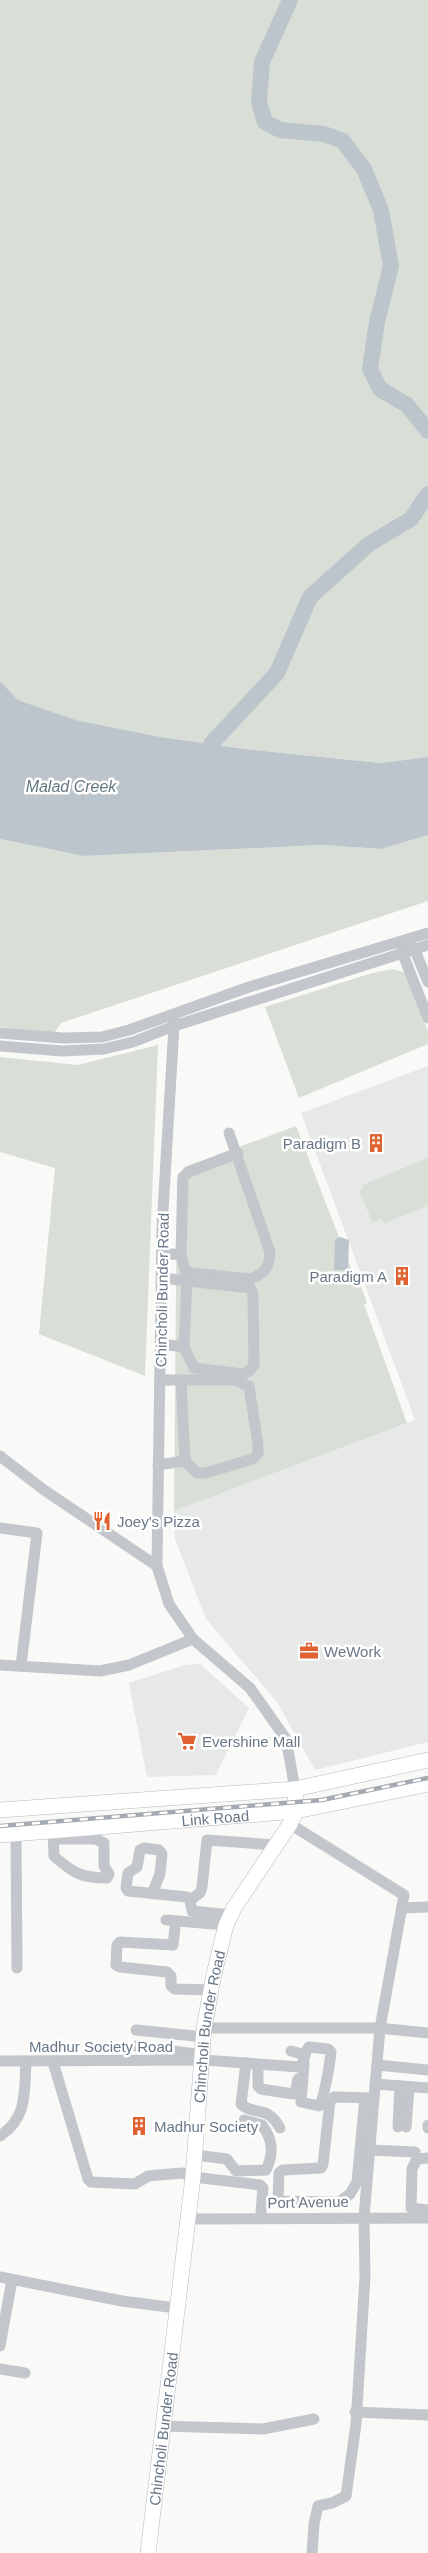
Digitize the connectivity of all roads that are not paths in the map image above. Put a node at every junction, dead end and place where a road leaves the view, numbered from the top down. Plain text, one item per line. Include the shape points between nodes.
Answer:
1 (428, 933) edge
2 (402, 939) junction
3 (428, 945) edge
4 (414, 948) junction
5 (402, 952) junction
6 (428, 982) edge
7 (428, 1018) edge
8 (174, 1020) junction
9 (0, 1033) edge
10 (0, 1046) edge
11 (229, 1133) dead end
12 (238, 1153) junction
13 (162, 1253) junction
14 (181, 1255) junction
15 (162, 1278) junction
16 (187, 1280) junction
17 (161, 1344) junction
18 (184, 1347) junction
19 (161, 1380) junction
20 (182, 1380) junction
21 (0, 1456) edge
22 (185, 1461) junction
23 (158, 1466) junction
24 (0, 1528) edge
25 (157, 1566) junction
26 (193, 1639) junction
27 (0, 1665) edge
28 (21, 1666) junction
29 (428, 1760) edge
30 (428, 1784) edge
31 (294, 1789) junction
32 (0, 1810) edge
33 (293, 1817) junction
34 (97, 1833) junction
35 (16, 1834) junction
36 (0, 1835) edge
37 (53, 1835) junction
38 (276, 1846) junction
39 (152, 1894) dead end
40 (190, 1900) junction
41 (428, 1907) edge
42 (402, 1908) junction
43 (166, 1920) dead end
44 (228, 1920) junction
45 (175, 1928) dead end
46 (17, 1968) dead end
47 (211, 1990) junction
48 (380, 2028) junction
49 (136, 2030) dead end
50 (204, 2033) junction
51 (428, 2033) edge
52 (136, 2046) dead end
53 (291, 2052) dead end
54 (203, 2058) junction
55 (0, 2061) edge
56 (26, 2062) junction
57 (53, 2062) junction
58 (303, 2062) junction
59 (246, 2063) junction
60 (258, 2064) junction
61 (377, 2065) junction
62 (428, 2070) edge
63 (375, 2084) junction
64 (404, 2086) junction
65 (428, 2088) edge
66 (369, 2098) junction
67 (244, 2120) dead end
68 (402, 2127) dead end
69 (280, 2128) dead end
70 (0, 2136) edge
71 (370, 2150) junction
72 (415, 2152) dead end
73 (195, 2156) junction
74 (428, 2158) edge
75 (194, 2176) junction
76 (339, 2202) junction
77 (286, 2203) junction
78 (428, 2210) edge
79 (261, 2212) dead end
80 (338, 2217) junction
81 (364, 2217) junction
82 (285, 2218) junction
83 (428, 2218) edge
84 (188, 2219) junction
85 (0, 2277) edge
86 (12, 2280) junction
87 (176, 2308) junction
88 (0, 2346) edge
89 (0, 2369) edge
90 (25, 2373) dead end
91 (355, 2412) junction
92 (428, 2415) edge
93 (314, 2420) dead end
94 (162, 2426) junction
95 (148, 2553) edge
96 (312, 2553) edge

1 - 2 street
2 - 4 street
2 - 5 street
2 - 8 street via 249,986
3 - 4 street
4 - 5 street
4 - 6 street
5 - 7 street
5 - 8 street
8 - 9 street via 83,1039
8 - 10 street via 133,1042 104,1049 62,1051
8 - 13 street, Chincholi Bunder Road
11 - 12 street
12 - 14 street via 189,1172 184,1177
12 - 14 street via 270,1252 267,1269 250,1279 192,1273 185,1270
13 - 14 street
13 - 15 street, Chincholi Bunder Road
15 - 16 street
15 - 17 street, Chincholi Bunder Road
16 - 18 street
16 - 18 street via 250,1288 253,1294 254,1365 243,1374 198,1370 192,1365
17 - 18 street
17 - 19 street, Chincholi Bunder Road
19 - 20 street
19 - 23 street, Chincholi Bunder Road
20 - 22 street
20 - 22 street via 234,1380 248,1386 258,1445 253,1459 205,1473 197,1473
21 - 25 street via 44,1490
22 - 23 street
23 - 25 street, Chincholi Bunder Road
24 - 28 street via 37,1534
25 - 26 street, Chincholi Bunder Road via 169,1604
26 - 28 street via 129,1665 100,1671
26 - 31 street, Chincholi Bunder Road via 250,1688 286,1739
27 - 28 street
29 - 31 main road, Link Road
30 - 33 main road, Link Road
31 - 32 main road, Link Road
31 - 33 main road, Chincholi Bunder Road
33 - 34 main road, Link Road
33 - 38 main road, Chincholi Bunder Road
33 - 42 street via 404,1895
34 - 37 main road, Link Road
34 - 37 street via 104,1843 104,1866 108,1878 74,1874 54,1856
35 - 36 main road, Link Road
35 - 37 main road, Link Road
35 - 46 street
38 - 40 street via 207,1840 202,1887 200,1893
38 - 44 main road, Chincholi Bunder Road
39 - 40 street
40 - 44 street via 192,1911
41 - 42 street
42 - 48 street
43 - 44 street
44 - 47 main road, Chincholi Bunder Road
45 - 47 street via 173,1945 120,1942 116,1965 167,1972 175,1989
47 - 50 main road, Chincholi Bunder Road
48 - 50 street
48 - 51 street
48 - 61 street
49 - 50 street
50 - 54 main road, Chincholi Bunder Road
52 - 54 street
53 - 58 street
54 - 57 street, Madhur Society Road
54 - 59 street
54 - 73 main road, Chincholi Bunder Road
55 - 56 street, Madhur Society Road
56 - 57 street, Madhur Society Road
56 - 70 street via 22,2111 11,2129
57 - 75 street via 91,2182 136,2184 148,2176 182,2173
58 - 58 street via 309,2047 331,2052 328,2078 319,2106 301,2102
58 - 60 street
58 - 60 street via 293,2094 261,2089 258,2086
59 - 60 street
59 - 69 street via 241,2104 270,2115
61 - 62 street
61 - 63 street
63 - 64 street
63 - 66 street
64 - 65 street
64 - 68 street
66 - 71 street
66 - 76 street via 357,2182 350,2194
66 - 77 street via 334,2096 330,2101 324,2164 321,2168 283,2170 279,2173 278,2201
67 - 73 street via 262,2125 272,2140 266,2170 236,2171 227,2159
71 - 72 street
71 - 81 street
73 - 75 main road, Chincholi Bunder Road
74 - 78 street via 417,2159 412,2169 411,2208
75 - 79 street via 260,2185 263,2188
75 - 84 main road, Chincholi Bunder Road
76 - 77 street
76 - 80 street
77 - 82 street
80 - 81 street, Port Avenue
80 - 82 street, Port Avenue
81 - 83 street, Port Avenue
81 - 91 street via 365,2277
82 - 84 street, Port Avenue
84 - 87 main road, Chincholi Bunder Road
85 - 86 street
86 - 87 street
86 - 88 street
87 - 94 main road, Chincholi Bunder Road
89 - 90 street
91 - 92 street
91 - 96 street via 346,2496 318,2506
93 - 94 street via 263,2429
94 - 95 main road, Chincholi Bunder Road

